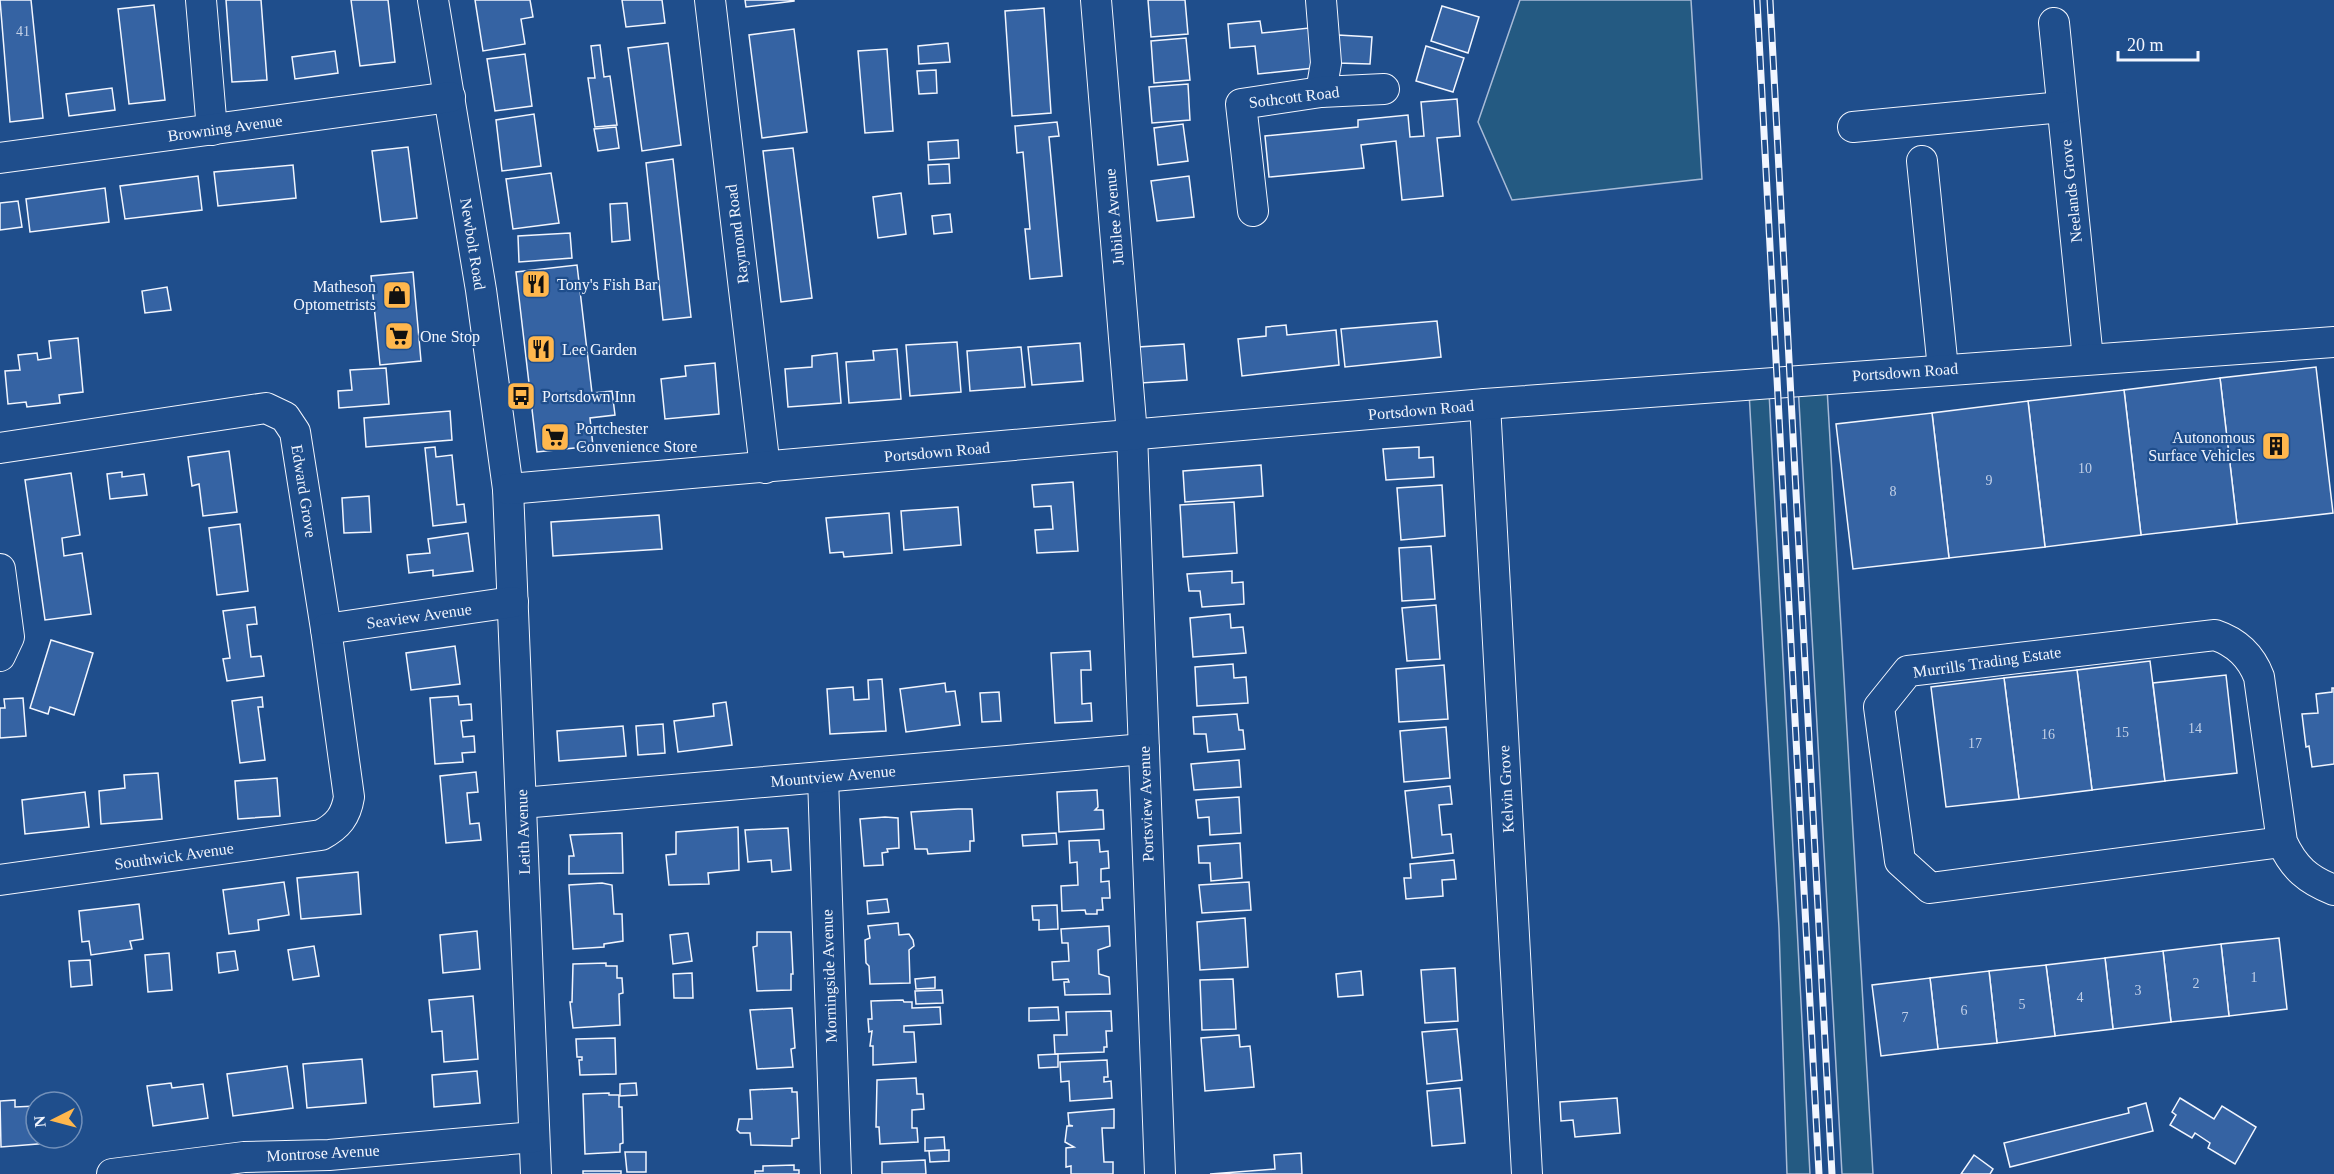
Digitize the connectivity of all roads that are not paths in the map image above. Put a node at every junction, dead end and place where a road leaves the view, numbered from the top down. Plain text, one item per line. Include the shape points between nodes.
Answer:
1 (201, 0) edge
2 (433, 0) edge
3 (710, 0) edge
4 (1096, 0) edge
5 (1321, 0) edge
6 (2054, 23) dead end
7 (1384, 89) dead end
8 (1321, 92) junction
9 (450, 97) junction
10 (2062, 107) junction
11 (1853, 127) dead end
12 (212, 130) junction
13 (0, 158) edge
14 (1923, 161) dead end
15 (1253, 211) dead end
16 (2334, 342) edge
17 (2088, 359) junction
18 (1943, 369) junction
19 (1485, 404) junction
20 (1132, 434) junction
21 (0, 448) edge
22 (765, 468) junction
23 (508, 489) junction
24 (0, 569) edge
25 (513, 602) junction
26 (326, 629) junction
27 (0, 656) edge
28 (1144, 749) junction
29 (823, 777) junction
30 (522, 802) junction
31 (342, 819) joint
32 (2283, 842) junction
33 (0, 880) edge
34 (2334, 890) edge
35 (534, 1137) junction
36 (244, 1166) edge
37 (112, 1174) edge
38 (536, 1174) edge
39 (836, 1174) edge
40 (1160, 1174) edge
41 (1527, 1174) edge

1 - 12 street
2 - 9 street, Newbolt Road
3 - 22 street, Raymond Road
4 - 20 street, Jubilee Avenue
5 - 8 street via 1326,63
6 - 10 street, Neelands Grove
7 - 8 street, Sothcott Road
8 - 15 street, Sothcott Road via 1241,104
9 - 12 street, Browning Avenue
9 - 23 street, Newbolt Road
10 - 11 street
10 - 17 street, Neelands Grove
12 - 13 street, Browning Avenue
14 - 18 street
16 - 17 street, Portsdown Road
17 - 18 street, Portsdown Road
18 - 19 street, Portsdown Road
19 - 20 street, Portsdown Road
19 - 41 street, Kelvin Grove
20 - 22 street, Portsdown Road
20 - 28 street, Portsview Avenue
21 - 26 street, Edward Grove via 266,408 275,411 285,417 295,432
22 - 23 street, Portsdown Road
23 - 25 street, Leith Avenue
24 - 27 street via 9,637
25 - 26 street, Seaview Avenue
25 - 30 street, Leith Avenue
26 - 31 street, Edward Grove via 349,797
28 - 29 street, Mountview Avenue
28 - 40 street, Portsview Avenue
29 - 30 street, Mountview Avenue
29 - 39 street, Morningside Avenue
30 - 35 street, Leith Avenue
31 - 33 street, Southwick Avenue via 321,836
32 - 32 street, Murrills Trading Estate via 2259,677 2253,663 2229,639 2215,635 1908,671 1879,707 1900,861 1929,888
32 - 34 street, Murrills Trading Estate via 2297,869 2315,883
35 - 36 street, Montrose Avenue
35 - 38 street, Leith Avenue
36 - 37 street, Montrose Avenue

